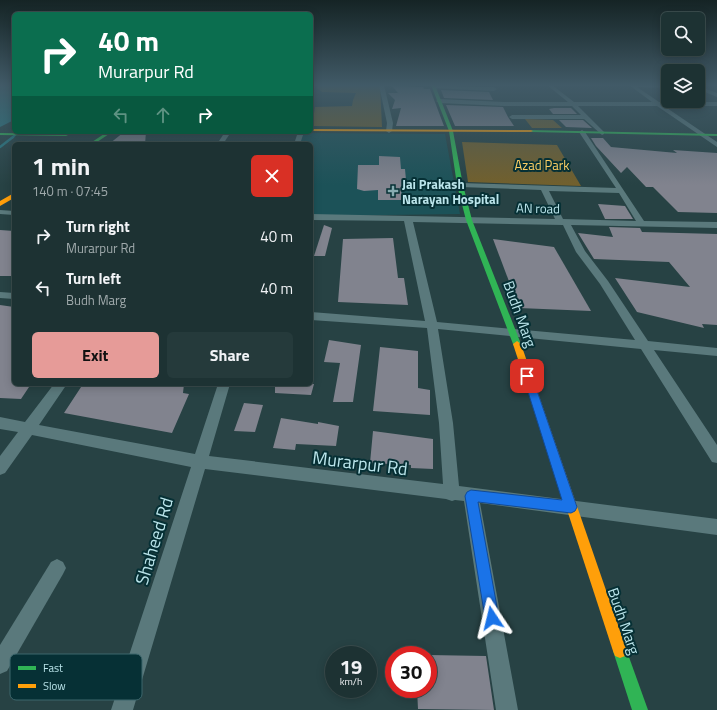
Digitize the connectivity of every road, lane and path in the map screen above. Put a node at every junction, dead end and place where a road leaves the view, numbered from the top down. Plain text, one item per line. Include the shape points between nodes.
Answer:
1 (389, 118) edge
2 (446, 118) edge
3 (513, 118) edge
4 (588, 118) edge
5 (678, 118) edge
6 (0, 130) edge
7 (12, 130) edge
8 (313, 130) edge
9 (389, 131) junction
10 (451, 131) junction
11 (519, 131) junction
12 (582, 132) junction
13 (602, 133) junction
14 (0, 134) edge
15 (62, 134) edge
16 (107, 134) edge
17 (702, 135) junction
18 (717, 135) edge
19 (94, 142) edge
20 (717, 145) edge
21 (460, 185) junction
22 (544, 188) junction
23 (621, 191) junction
24 (12, 196) edge
25 (0, 204) edge
26 (0, 212) edge
27 (12, 213) edge
28 (313, 217) edge
29 (408, 219) junction
30 (469, 220) junction
31 (562, 221) junction
32 (642, 224) junction
33 (717, 225) edge
34 (0, 295) edge
35 (12, 296) edge
36 (313, 316) edge
37 (432, 325) junction
38 (513, 333) junction
39 (643, 346) junction
40 (717, 352) edge
41 (60, 386) edge
42 (223, 386) edge
43 (0, 424) edge
44 (29, 428) junction
45 (717, 457) edge
46 (200, 461) junction
47 (0, 468) edge
48 (452, 494) junction
49 (471, 496) junction
50 (571, 507) junction
51 (717, 527) edge
52 (57, 568) dead end
53 (140, 654) edge
54 (0, 664) edge
55 (125, 700) edge
56 (122, 710) edge
57 (507, 710) edge
58 (640, 710) edge

1 - 9 street
2 - 10 main road, Budh Marg
3 - 11 street
4 - 13 street
5 - 17 street
6 - 7 main road
8 - 9 main road
9 - 10 main road
10 - 11 main road
10 - 21 main road, Budh Marg
11 - 12 main road
12 - 13 main road
12 - 23 street
13 - 17 main road
14 - 15 main road via 70,136
16 - 19 main road
17 - 18 main road
17 - 20 street
21 - 22 street
21 - 30 main road, Budh Marg
22 - 23 street
22 - 31 street
23 - 32 street
24 - 25 main road
26 - 27 street
28 - 29 street, AN road
29 - 30 street, AN road
29 - 37 street
30 - 31 street, AN road
30 - 38 main road, Budh Marg
31 - 32 street, AN road
31 - 39 street
32 - 33 street, AN road
34 - 35 street
36 - 37 street
37 - 38 street
37 - 48 street via 446,423
38 - 39 street
38 - 50 main road, Budh Marg
39 - 40 street
39 - 45 street
41 - 44 street
42 - 46 street, Shaheed Rd
43 - 44 street, Murarpur Rd
44 - 46 street, Murarpur Rd
44 - 47 street
46 - 48 street, Murarpur Rd
46 - 53 street, Shaheed Rd
48 - 49 street, Murarpur Rd
49 - 50 street, Murarpur Rd
49 - 57 street
50 - 51 street, Murarpur Rd
50 - 58 main road, Budh Marg
52 - 54 street
55 - 56 street, Shaheed Rd

